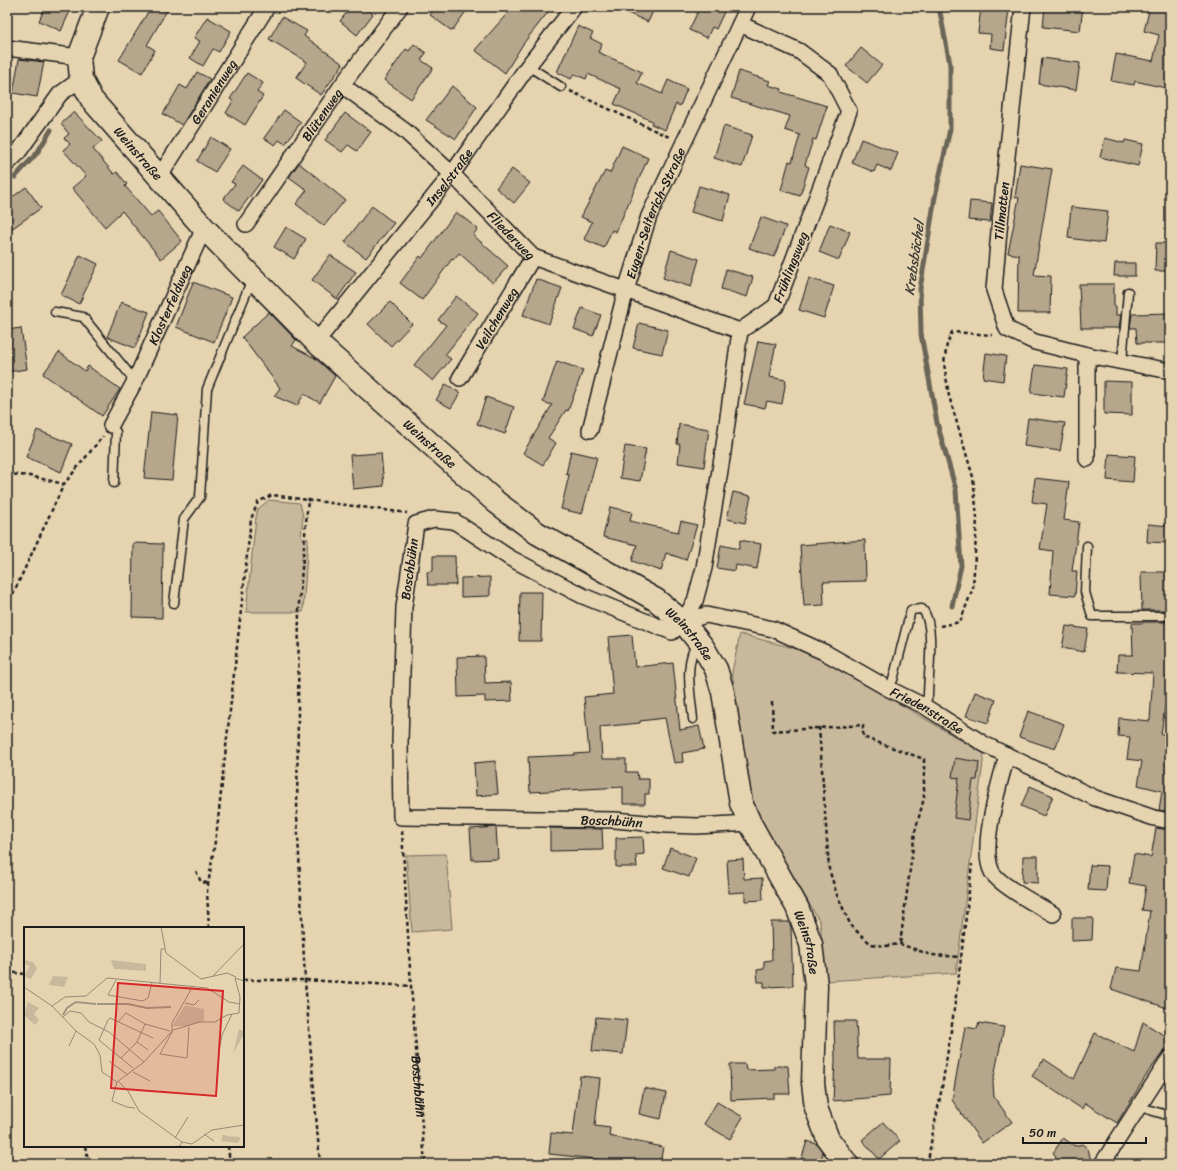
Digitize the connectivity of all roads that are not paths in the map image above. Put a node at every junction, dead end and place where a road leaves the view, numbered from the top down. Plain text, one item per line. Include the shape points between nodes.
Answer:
1 (98, 7) edge
2 (267, 7) edge
3 (400, 7) edge
4 (574, 7) edge
5 (748, 7) edge
6 (1023, 7) edge
7 (740, 24) junction
8 (7, 48) edge
9 (79, 57) junction
10 (528, 66) junction
11 (81, 79) junction
12 (342, 85) junction
13 (561, 87) road end
14 (7, 164) edge
15 (452, 174) junction
16 (160, 176) junction
17 (246, 224) dead end
18 (204, 228) junction
19 (533, 257) junction
20 (252, 279) junction
21 (626, 290) junction
22 (1128, 292) dead end
23 (55, 312) dead end
24 (740, 330) junction
25 (316, 342) junction
26 (1087, 355) junction
27 (1122, 362) junction
28 (1170, 371) edge
29 (460, 378) dead end
30 (135, 381) junction
31 (111, 425) joint
32 (590, 430) dead end
33 (1087, 459) dead end
34 (114, 483) dead end
35 (1087, 546) dead end
36 (174, 603) dead end
37 (1170, 616) edge
38 (683, 622) junction
39 (699, 641) junction
40 (889, 689) junction
41 (924, 706) junction
42 (693, 720) dead end
43 (1007, 755) junction
44 (1170, 821) edge
45 (750, 824) junction
46 (1053, 914) dead end
47 (1170, 1058) edge
48 (1140, 1107) junction
49 (1170, 1116) edge
50 (847, 1164) edge
51 (1102, 1164) edge

1 - 9 main road, Weinstraße
2 - 16 street, Geranienweg
3 - 12 street, Blütenweg
4 - 10 street, Inselstraße
5 - 7 street, Eugen-Seiterich-Straße
6 - 26 street, Tillmatten via 994,290 1007,328 1035,342
7 - 21 street, Eugen-Seiterich-Straße via 649,216
7 - 24 street, Frühlingsweg via 799,51 830,74 849,111 776,306
8 - 9 street
9 - 11 main road, Weinstraße
10 - 13 lane
10 - 15 street, Inselstraße
11 - 14 street via 60,94
11 - 16 main road, Weinstraße via 92,100
12 - 15 street, Fliederweg via 405,130
12 - 17 street, Blütenweg
15 - 19 street, Fliederweg
15 - 25 street, Inselstraße
16 - 18 main road, Weinstraße
18 - 20 main road, Weinstraße
18 - 30 street, Klosterfeldweg
19 - 21 street, Fliederweg
19 - 29 street, Veilchenweg
20 - 25 main road, Weinstraße
20 - 36 lane via 207,389 200,498 184,519
21 - 24 street, Fliederweg
21 - 32 street, Eugen-Seiterich-Straße
22 - 27 lane
23 - 30 lane via 83,317
24 - 38 street via 704,568 695,601
25 - 38 main road, Weinstraße via 496,502 537,533 656,600
26 - 27 street
26 - 33 street
27 - 28 street
30 - 31 street, Klosterfeldweg
31 - 34 lane via 116,432
35 - 37 lane via 1085,592 1092,616
38 - 39 main road, Weinstraße
38 - 40 street, Friedenstraße via 706,615 773,629 826,653
38 - 45 street, Boschbühn via 672,632 583,596 510,558 454,521 434,519 416,524 404,607 400,741 401,817 615,820 697,826
39 - 42 lane via 692,650 690,666
39 - 45 main road, Weinstraße via 716,669 723,692 741,802
40 - 41 street, Friedenstraße
40 - 41 lane via 911,610 922,609 930,626 928,696
41 - 43 street, Friedenstraße via 984,744
43 - 44 street, Friedenstraße via 1095,798
43 - 46 street via 991,816 988,859 992,873 1020,895
45 - 50 main road, Weinstraße via 797,907 811,944 816,985 813,1083 816,1108 828,1138
47 - 48 street
48 - 49 lane
48 - 51 street

